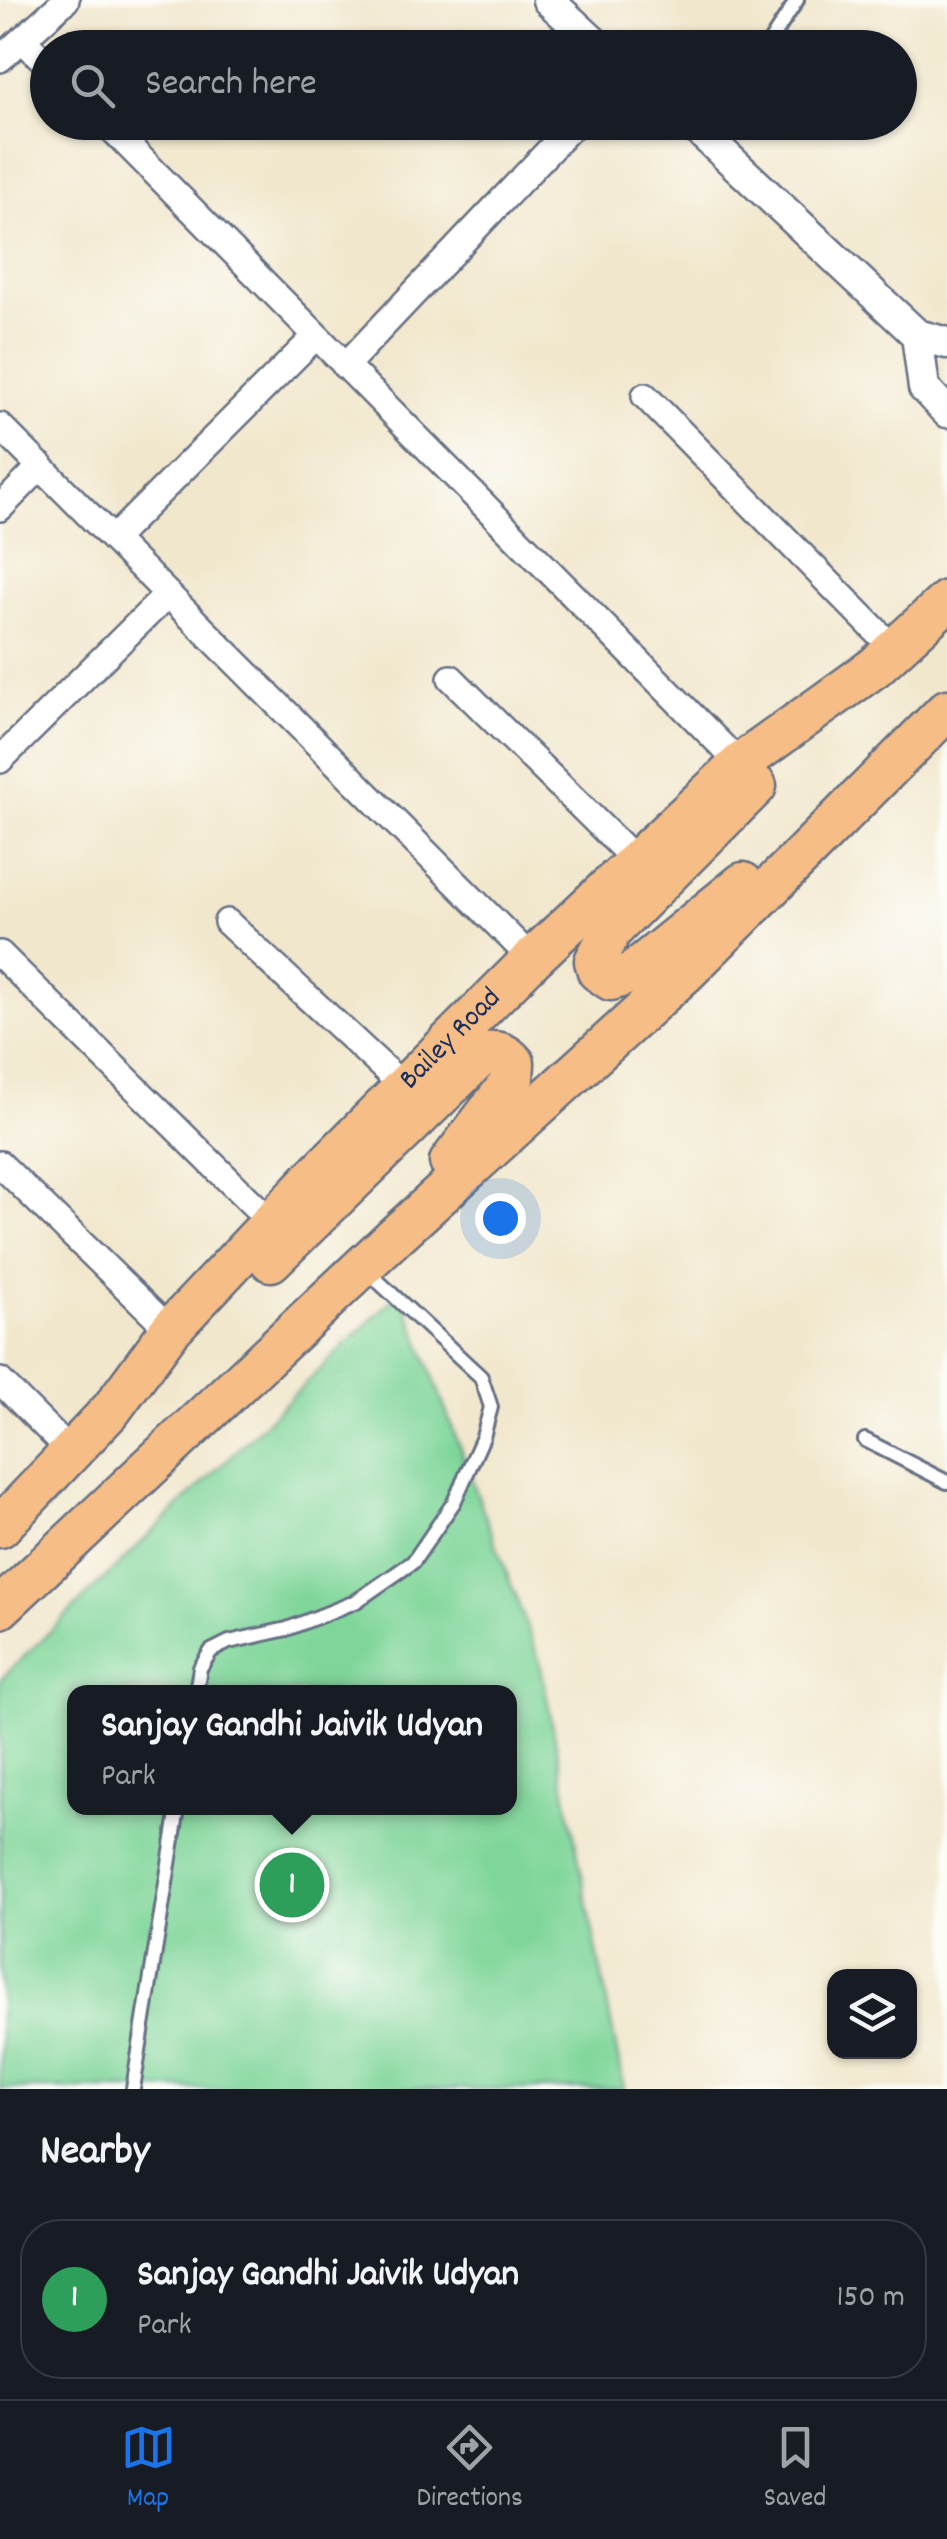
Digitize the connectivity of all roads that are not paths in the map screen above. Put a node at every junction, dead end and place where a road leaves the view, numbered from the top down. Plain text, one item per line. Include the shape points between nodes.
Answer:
1 (66, 0) edge
2 (548, 0) edge
3 (797, 0) edge
4 (34, 30) edge
5 (580, 30) edge
6 (778, 30) edge
7 (30, 33) edge
8 (23, 40) junction
9 (30, 47) edge
10 (0, 59) edge
11 (123, 140) edge
12 (559, 140) edge
13 (716, 140) edge
14 (917, 335) junction
15 (316, 336) junction
16 (947, 343) edge
17 (345, 366) junction
18 (644, 396) dead end
19 (947, 412) edge
20 (0, 426) edge
21 (41, 466) junction
22 (0, 508) edge
23 (113, 539) junction
24 (168, 594) junction
25 (947, 602) edge
26 (885, 658) junction
27 (451, 678) dead end
28 (947, 710) edge
29 (0, 760) edge
30 (740, 764) junction
31 (890, 764) junction
32 (637, 862) junction
33 (227, 922) dead end
34 (0, 954) edge
35 (532, 959) junction
36 (404, 1087) junction
37 (0, 1164) edge
38 (273, 1224) junction
39 (395, 1236) junction
40 (363, 1267) junction
41 (170, 1330) junction
42 (0, 1380) edge
43 (111, 1410) junction
44 (865, 1440) dead end
45 (72, 1454) junction
46 (947, 1482) edge
47 (0, 1526) edge
48 (0, 1608) edge
49 (197, 1685) edge
50 (177, 1815) edge
51 (133, 2089) edge

1 - 4 street
2 - 5 street
3 - 6 lane
7 - 8 street
8 - 9 street
8 - 10 street
11 - 15 street
12 - 17 street
13 - 14 street
14 - 16 street
14 - 19 street via 924,388
15 - 17 street
15 - 23 street
17 - 30 street
18 - 26 street
20 - 21 street
21 - 22 street
21 - 23 street
23 - 24 street
24 - 29 street
24 - 35 street
25 - 26 highway, Bailey Road
26 - 30 highway, Bailey Road
26 - 31 highway via 611,931 598,971 611,980 632,973
27 - 32 street
28 - 31 highway
30 - 32 highway, Bailey Road
31 - 39 highway via 686,972
32 - 35 highway, Bailey Road
33 - 36 street
34 - 38 street
35 - 36 highway, Bailey Road
36 - 38 highway, Bailey Road
37 - 41 street
38 - 41 highway, Bailey Road
39 - 40 highway
39 - 43 highway via 513,1079 508,1056 491,1052 476,1061
40 - 48 highway
40 - 49 lane via 480,1377 491,1407 483,1437 454,1502 413,1562 355,1602 210,1651
41 - 43 highway, Bailey Road
42 - 45 street
43 - 45 highway, Bailey Road
44 - 46 lane
45 - 47 highway, Bailey Road
50 - 51 lane

